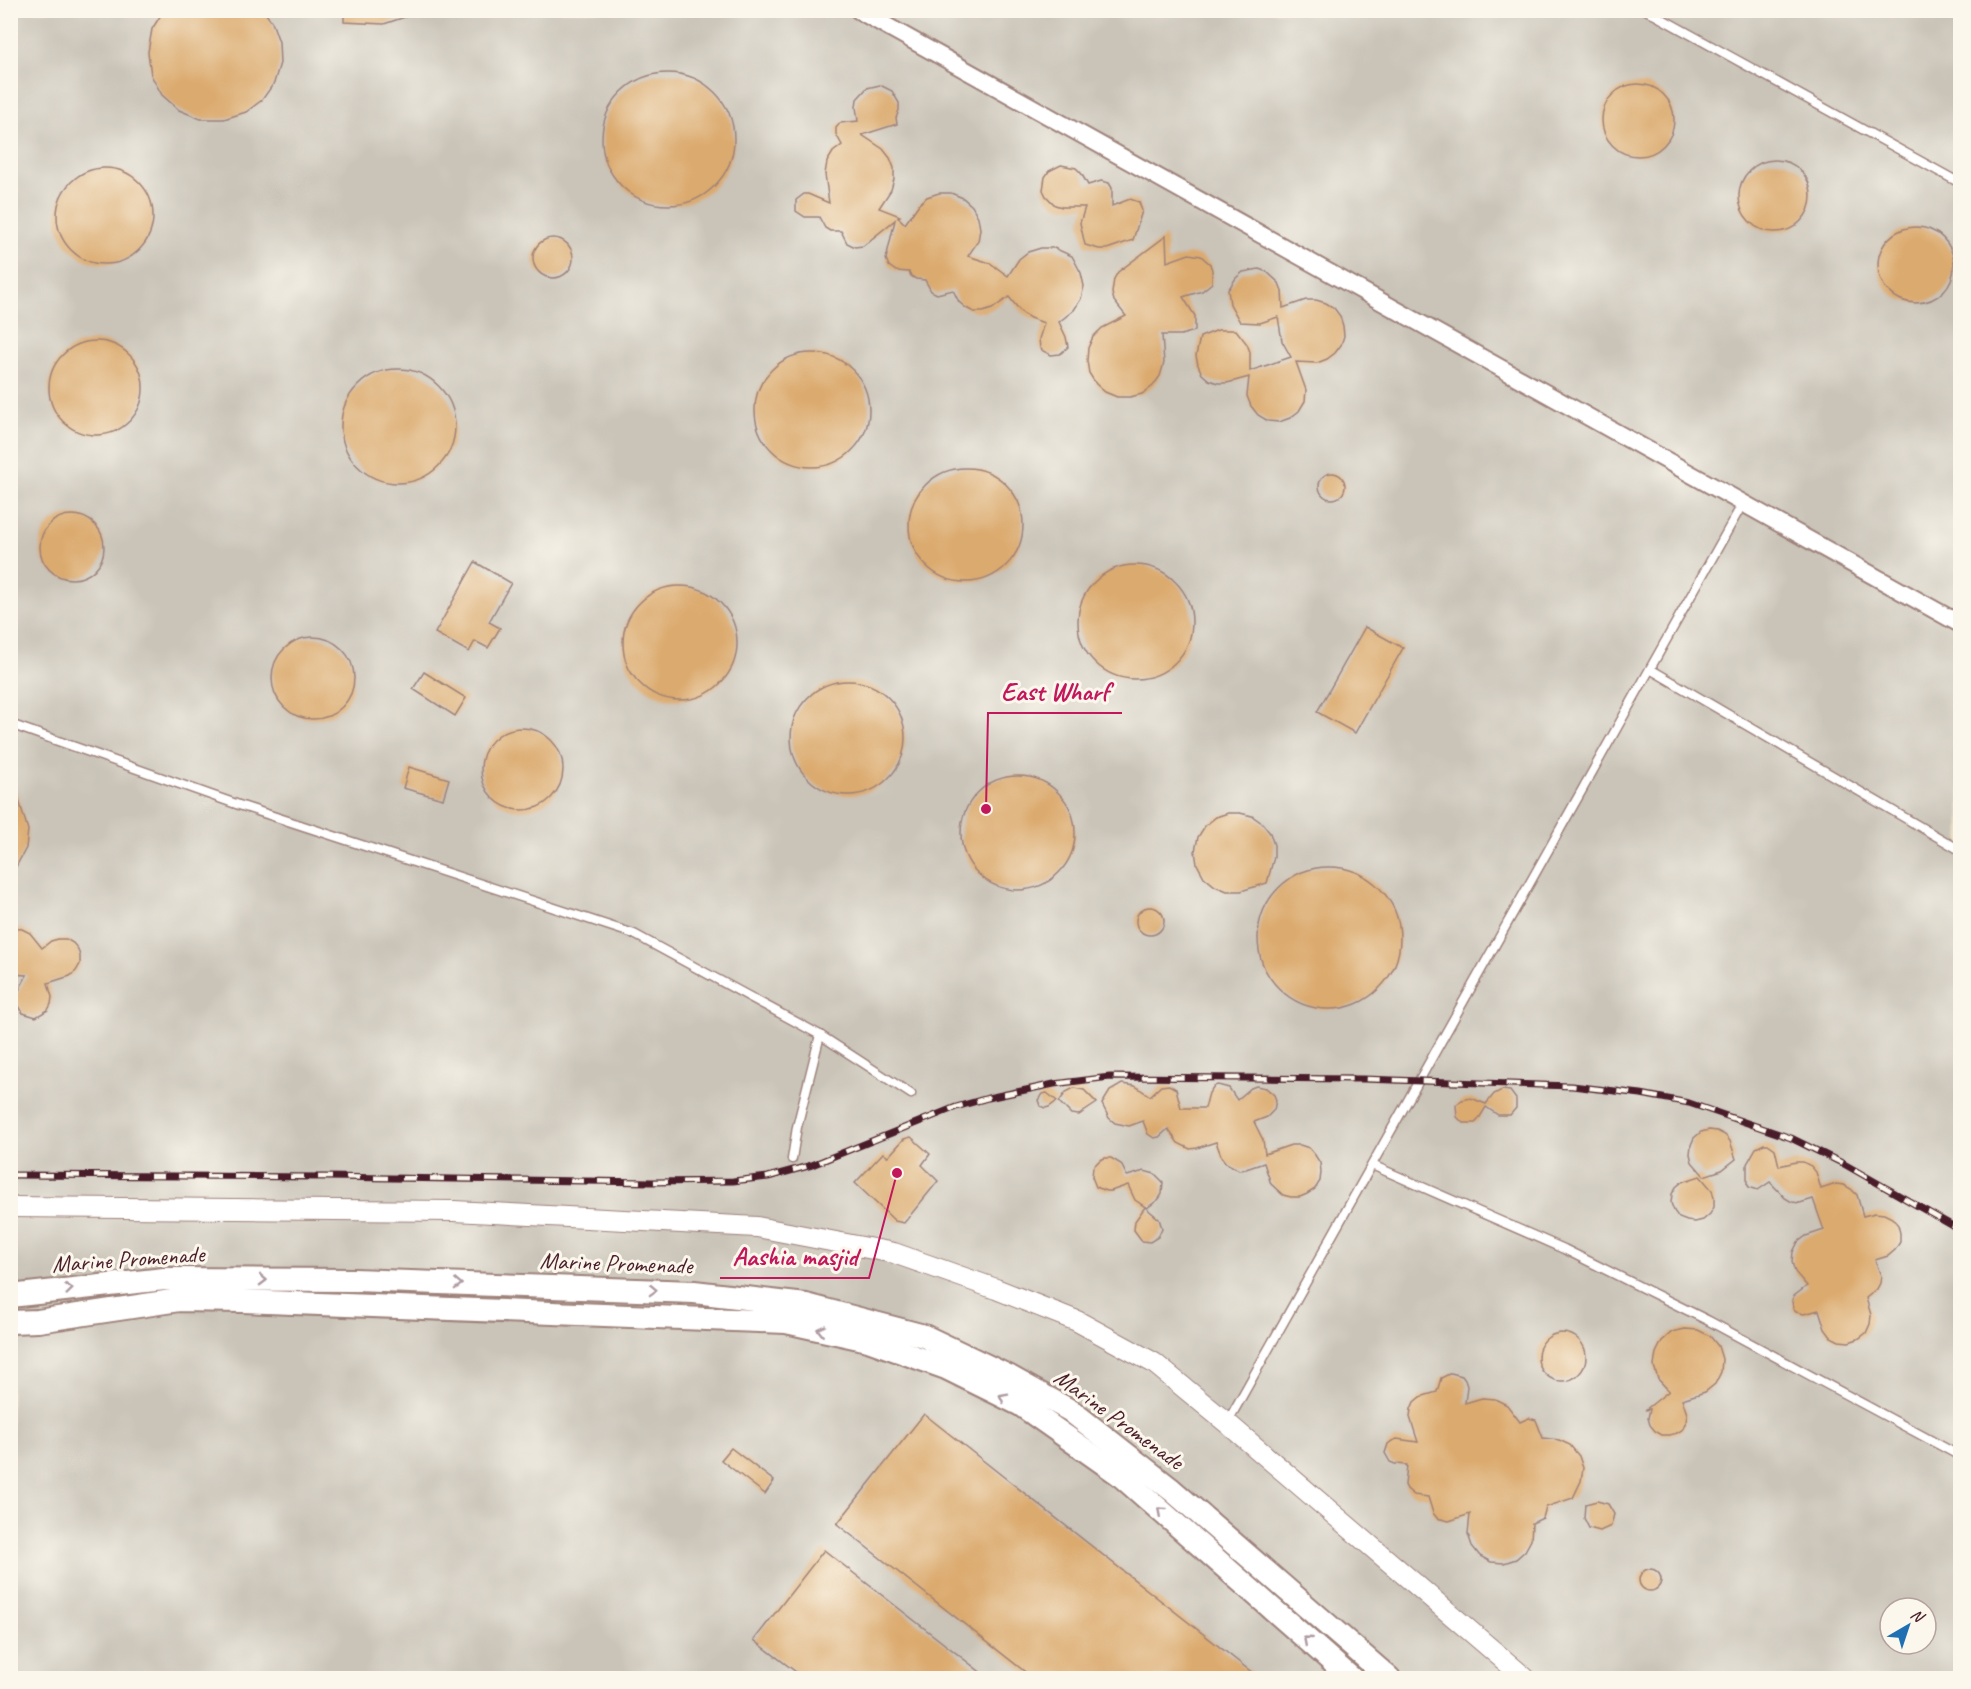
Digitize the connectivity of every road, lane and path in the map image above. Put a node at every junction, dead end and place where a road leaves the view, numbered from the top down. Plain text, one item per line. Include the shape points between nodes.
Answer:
1 (858, 10) edge
2 (1646, 10) edge
3 (1960, 183) edge
4 (1743, 503) junction
5 (1960, 624) edge
6 (1650, 669) junction
7 (10, 724) edge
8 (1960, 850) edge
9 (820, 1035) junction
10 (911, 1094) dead end
11 (792, 1159) dead end
12 (1372, 1165) junction
13 (10, 1207) edge
14 (10, 1296) edge
15 (10, 1322) edge
16 (1227, 1423) junction
17 (1960, 1456) edge
18 (1351, 1678) edge
19 (1389, 1678) edge
20 (1525, 1678) edge

1 - 4 street
2 - 3 lane
4 - 5 street
4 - 6 lane
6 - 8 lane
6 - 12 lane
7 - 9 lane via 239,805 634,934
9 - 10 lane
9 - 11 lane
12 - 16 lane
12 - 17 lane via 1564,1248
13 - 16 street via 454,1211 757,1227 894,1253 1077,1320 1154,1363
14 -> 19 main road, Marine Promenade via 164,1279 354,1280 694,1292 806,1305 924,1336 1010,1377 1071,1412 1172,1490
18 -> 15 main road, Marine Promenade via 1128,1482 1021,1405 946,1368 868,1340 786,1322 242,1301 179,1300
16 - 20 street

